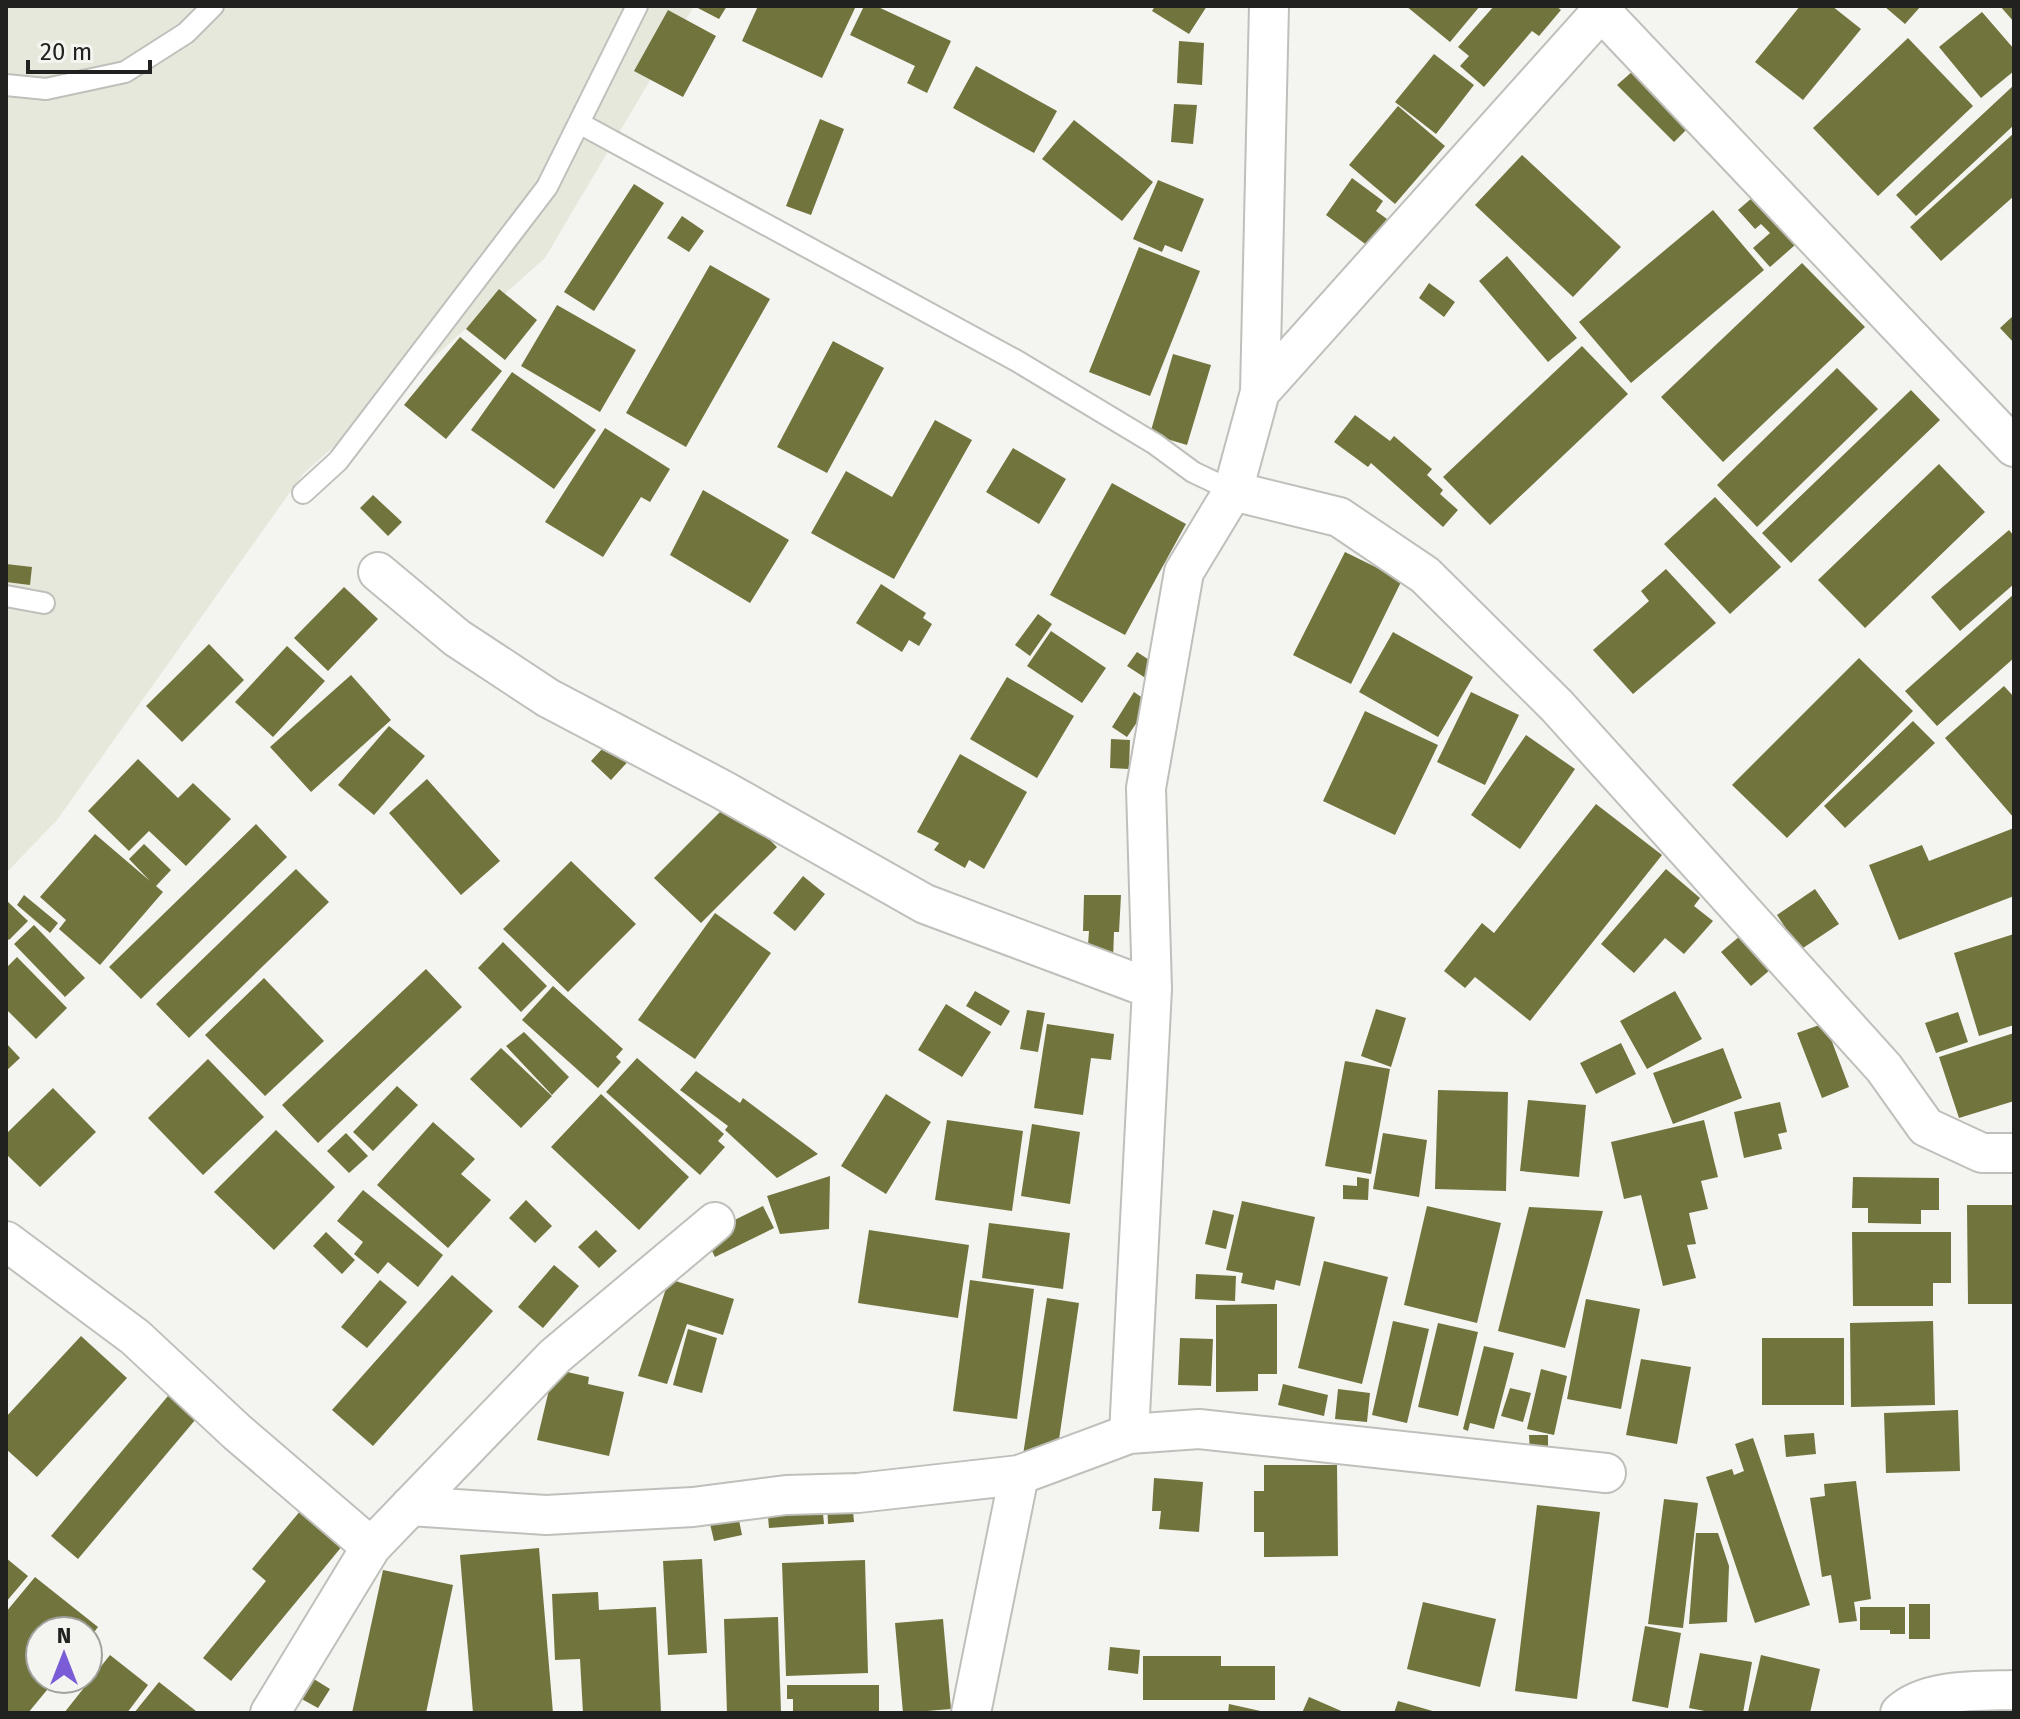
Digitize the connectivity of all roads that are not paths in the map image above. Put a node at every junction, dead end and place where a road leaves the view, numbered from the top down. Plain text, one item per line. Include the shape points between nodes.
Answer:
1 (213, 6) edge
2 (637, 6) edge
3 (1269, 6) edge
4 (1603, 9) edge
5 (6, 85) edge
6 (579, 123) junction
7 (1260, 392) junction
8 (2014, 447) edge
9 (1233, 491) junction
10 (303, 493) dead end
11 (378, 572) dead end
12 (6, 596) edge
13 (44, 603) dead end
14 (1152, 989) junction
15 (2014, 1153) edge
16 (715, 1222) dead end
17 (6, 1241) edge
18 (1129, 1434) junction
19 (1606, 1473) dead end
20 (1019, 1475) junction
21 (410, 1506) junction
22 (371, 1547) junction
23 (2014, 1690) edge
24 (270, 1713) edge
25 (971, 1713) edge
26 (1900, 1713) edge

1 - 5 lane via 186,33 125,72 46,89
2 - 6 lane
3 - 7 street
4 - 7 street
4 - 8 street
6 - 9 lane via 1017,361 1193,472
6 - 10 lane via 547,187 338,461
7 - 9 street
9 - 14 street via 1184,572 1146,788
9 - 15 street via 1339,517 1425,575 1568,718 1884,1068 1926,1127 1982,1153
11 - 14 street via 457,638 548,698 925,904
12 - 13 lane
14 - 18 street
16 - 21 street via 555,1356
17 - 22 street via 135,1337
18 - 19 street via 1199,1429
18 - 20 street
20 - 21 street via 590,1513
20 - 25 street
21 - 22 street
22 - 24 street
23 - 26 street via 1966,1691 1911,1702

